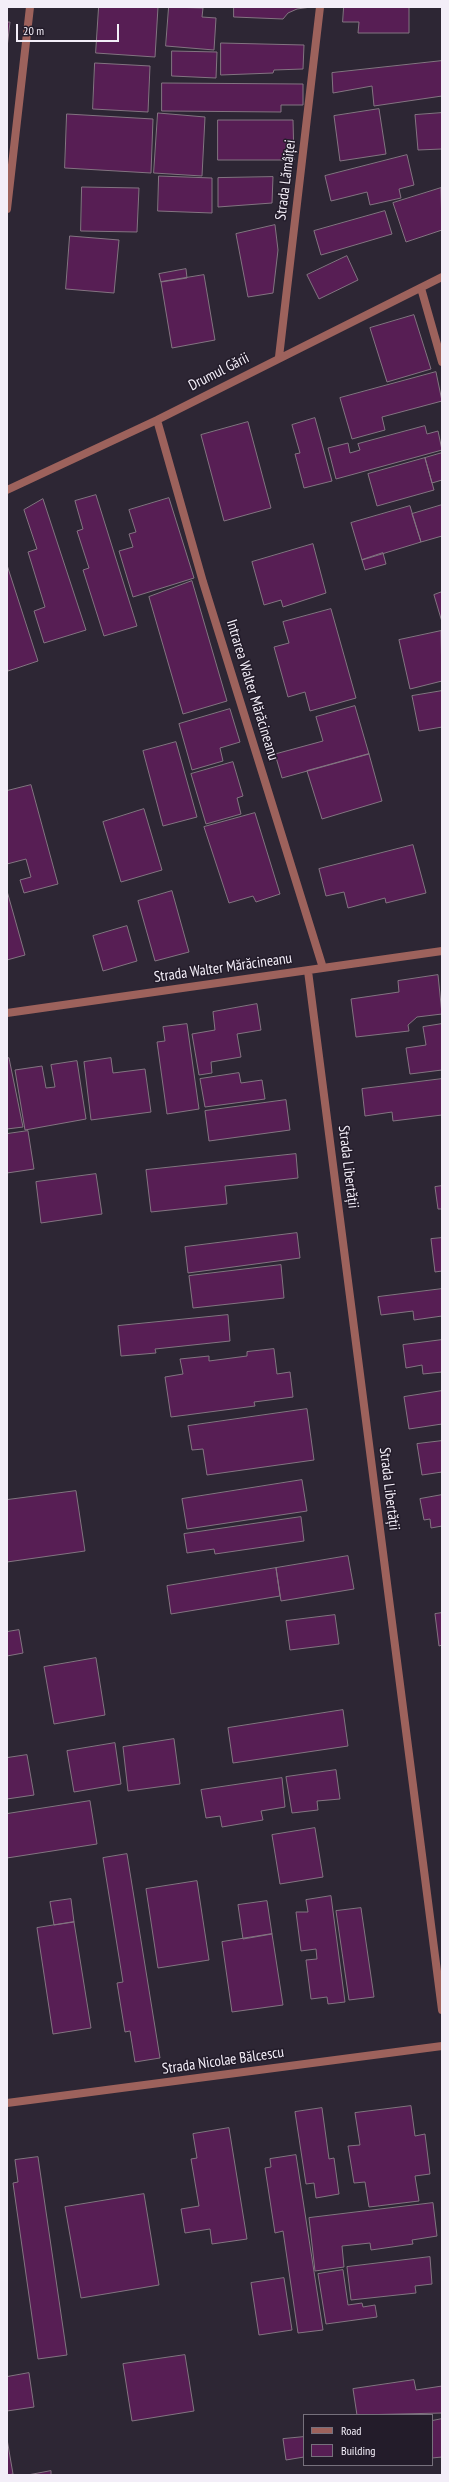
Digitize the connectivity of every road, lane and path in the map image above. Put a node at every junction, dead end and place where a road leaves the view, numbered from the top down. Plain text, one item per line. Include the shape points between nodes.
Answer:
1 (30, 7) edge
2 (320, 7) edge
3 (7, 209) edge
4 (442, 277) edge
5 (421, 288) junction
6 (279, 357) junction
7 (442, 362) edge
8 (157, 420) junction
9 (7, 490) edge
10 (442, 950) edge
11 (323, 968) junction
12 (308, 970) junction
13 (7, 1012) edge
14 (442, 2010) edge
15 (442, 2046) edge
16 (7, 2104) edge

1 - 3 street
2 - 6 street, Strada Lămâiței
4 - 5 street, Drumul Gării
5 - 6 street, Drumul Gării
5 - 7 street
6 - 8 street, Drumul Gării
8 - 9 street, Drumul Gării
8 - 11 street, Intrarea Walter Mărăcineanu
10 - 11 street, Strada Walter Mărăcineanu
11 - 12 street, Strada Walter Mărăcineanu
12 - 13 street, Strada Walter Mărăcineanu
12 - 14 street, Strada Libertății
15 - 16 street, Strada Nicolae Bălcescu

